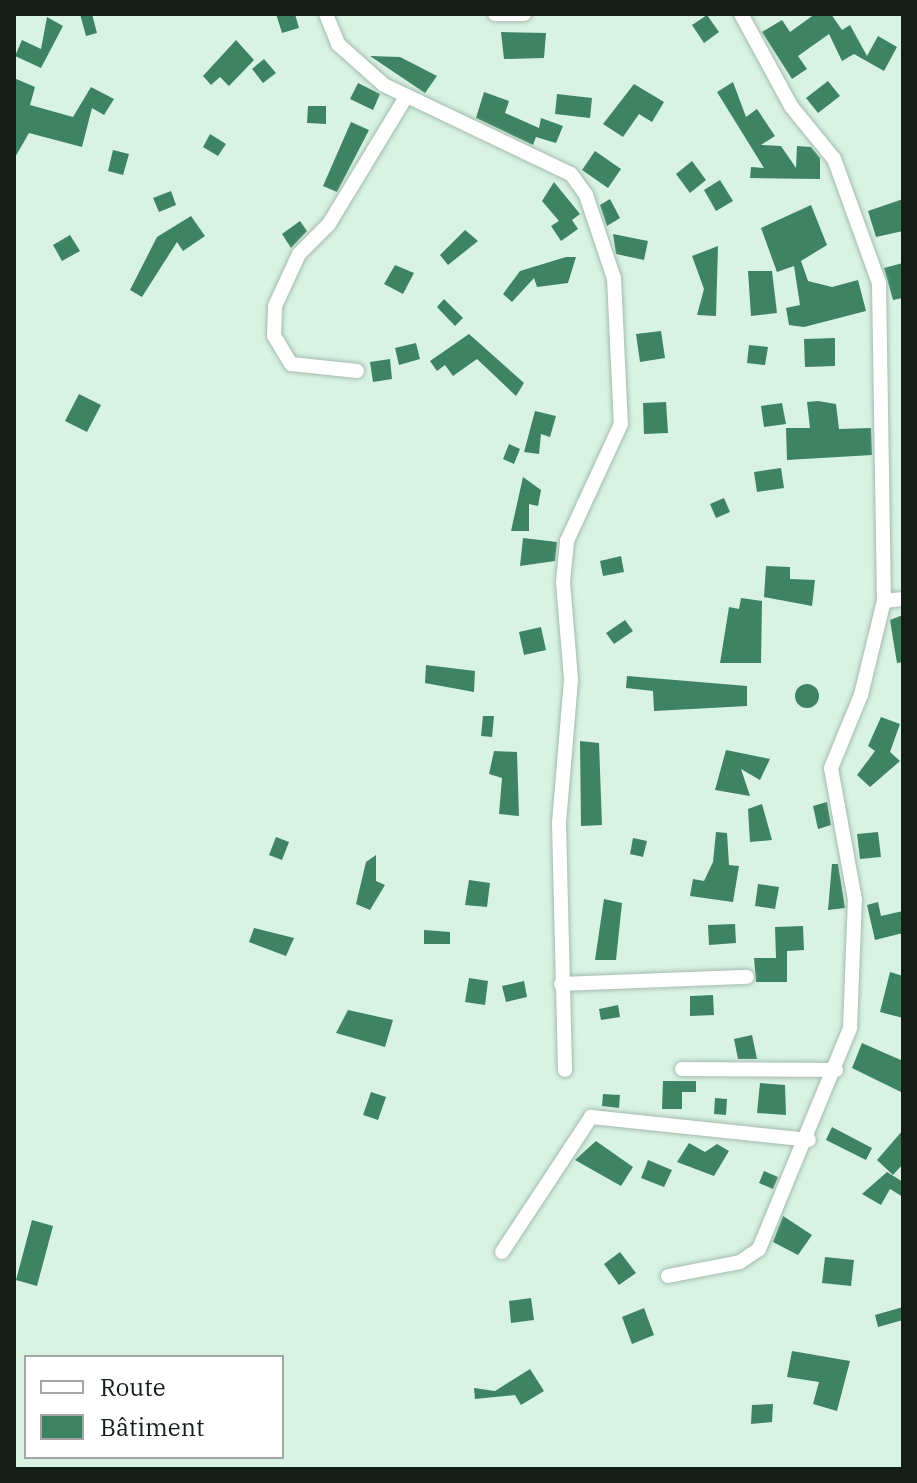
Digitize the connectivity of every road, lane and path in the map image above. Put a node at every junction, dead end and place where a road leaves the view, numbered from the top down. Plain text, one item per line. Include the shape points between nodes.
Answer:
1 (326, 14) edge
2 (495, 14) edge
3 (524, 14) edge
4 (741, 14) edge
5 (406, 97) junction
6 (357, 371) dead end
7 (903, 599) edge
8 (884, 601) junction
9 (747, 977) dead end
10 (561, 984) junction
11 (682, 1069) dead end
12 (565, 1070) dead end
13 (836, 1070) junction
14 (809, 1140) junction
15 (502, 1252) dead end
16 (668, 1276) dead end

1 - 5 street via 338,44 359,66
2 - 3 street
4 - 8 street via 791,106 834,159 879,283
5 - 6 street via 329,224 299,254 275,306 274,336 291,364
5 - 10 street via 571,174 586,195 614,278 621,424 607,469 567,541 563,582 571,680 559,823
7 - 8 street
8 - 13 street via 861,695 831,768 855,900 855,982
9 - 10 street
10 - 12 street
11 - 13 street
13 - 14 street
14 - 15 street via 591,1117
14 - 16 street via 759,1249 740,1262

